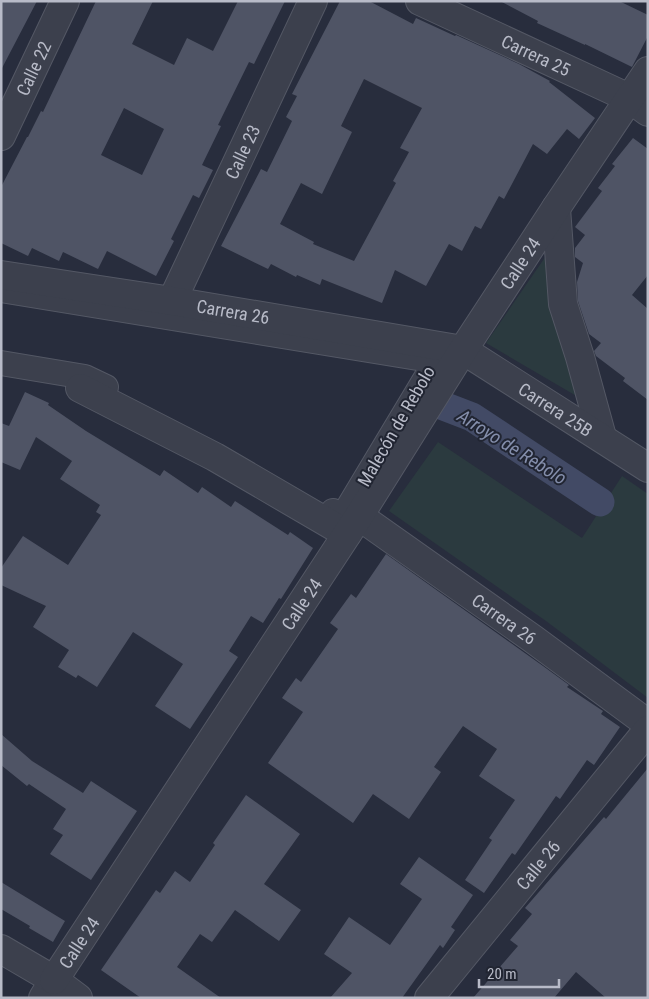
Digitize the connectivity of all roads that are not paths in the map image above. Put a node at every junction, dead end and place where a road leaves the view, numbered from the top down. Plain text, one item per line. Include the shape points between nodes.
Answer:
1 (65, 1) edge
2 (313, 1) edge
3 (420, 1) edge
4 (648, 72) edge
5 (638, 105) edge
6 (1, 136) edge
7 (556, 208) junction
8 (1, 275) edge
9 (1, 290) edge
10 (172, 301) junction
11 (457, 361) junction
12 (1, 363) edge
13 (80, 388) dead end
14 (602, 437) junction
15 (648, 468) edge
16 (353, 525) junction
17 (648, 724) edge
18 (648, 730) edge
19 (1, 948) edge
20 (48, 989) edge
21 (78, 998) edge
22 (429, 998) edge

1 - 6 street, Calle 22
2 - 10 street, Calle 23
3 - 5 street, Carrera 25
4 - 5 street, Calle 24
5 - 7 street, Calle 24
7 - 11 street, Calle 24
7 - 14 street, Calle 24 via 563,304
8 - 10 street, Carrera 26
9 - 12 street, Malecón de Rebolo via 436,361 343,516 85,377
10 - 11 street, Carrera 26
11 - 14 street, Carrera 25B
11 - 16 street, Calle 24
13 - 16 street, Carrera 26
14 - 15 street, Carrera 25B
16 - 17 street, Carrera 26 via 533,639
16 - 20 street, Calle 24
18 - 22 street, Calle 26
19 - 20 street
20 - 21 street

